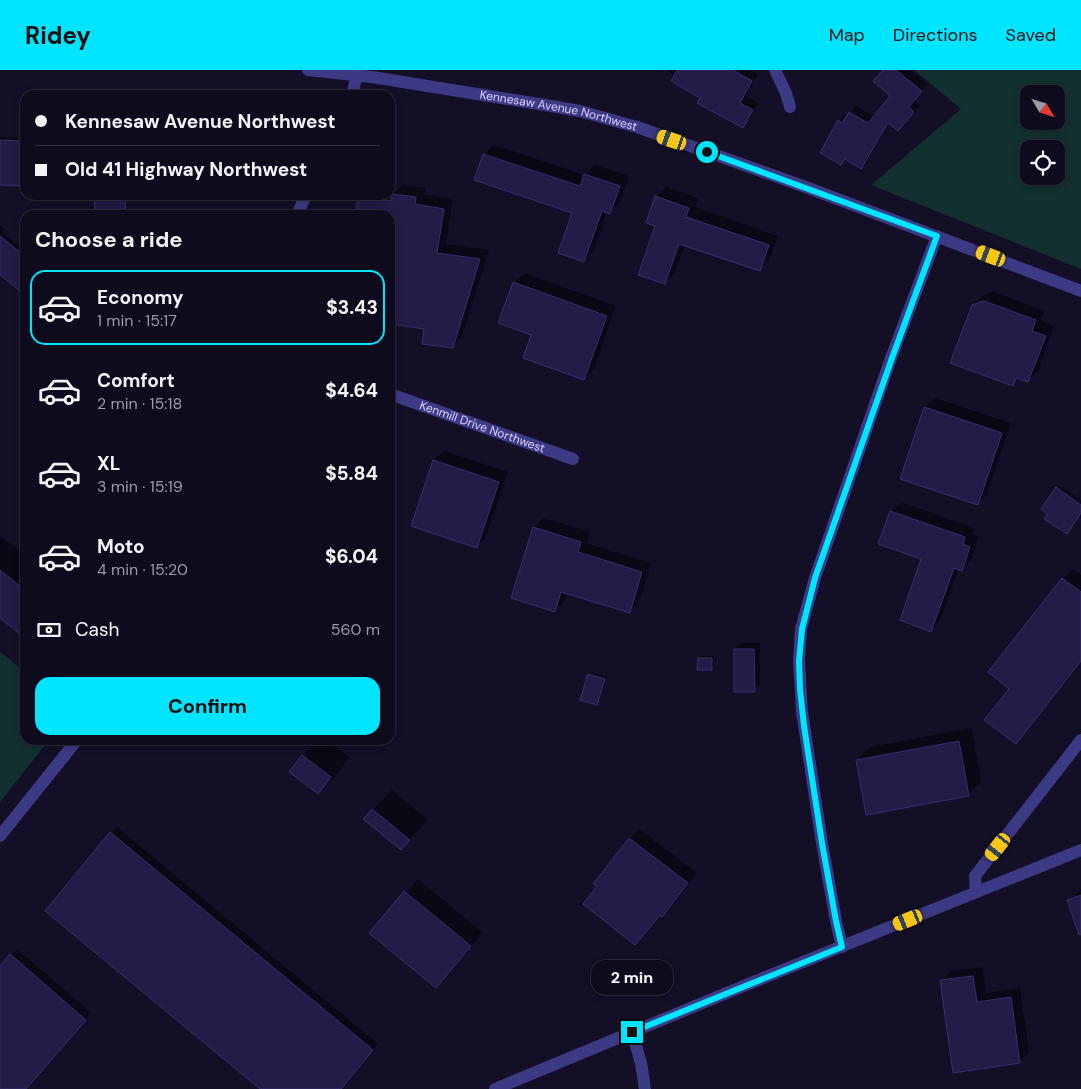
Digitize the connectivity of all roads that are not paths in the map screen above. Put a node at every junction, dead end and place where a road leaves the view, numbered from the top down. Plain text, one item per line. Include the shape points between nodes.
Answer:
1 (308, 70) edge
2 (775, 70) edge
3 (352, 73) edge
4 (372, 73) edge
5 (352, 90) edge
6 (790, 107) dead end
7 (937, 236) junction
8 (1081, 290) edge
9 (395, 396) edge
10 (573, 460) dead end
11 (1081, 740) edge
12 (73, 745) edge
13 (0, 836) edge
14 (1081, 850) edge
15 (976, 892) junction
16 (842, 947) junction
17 (632, 1032) junction
18 (495, 1089) edge
19 (645, 1089) edge

1 - 3 street, Kennesaw Avenue Northwest
2 - 6 street
3 - 4 street, Kennesaw Avenue Northwest
3 - 5 street
4 - 7 street, Kennesaw Avenue Northwest via 580,111 628,124
7 - 8 street, Kennesaw Avenue Northwest
7 - 16 street via 818,569 802,629 799,661 802,712
9 - 10 street, Kenmill Drive Northwest
11 - 15 street via 975,876
12 - 13 street
14 - 15 street
15 - 16 street
16 - 17 street
17 - 18 street
17 - 19 street

